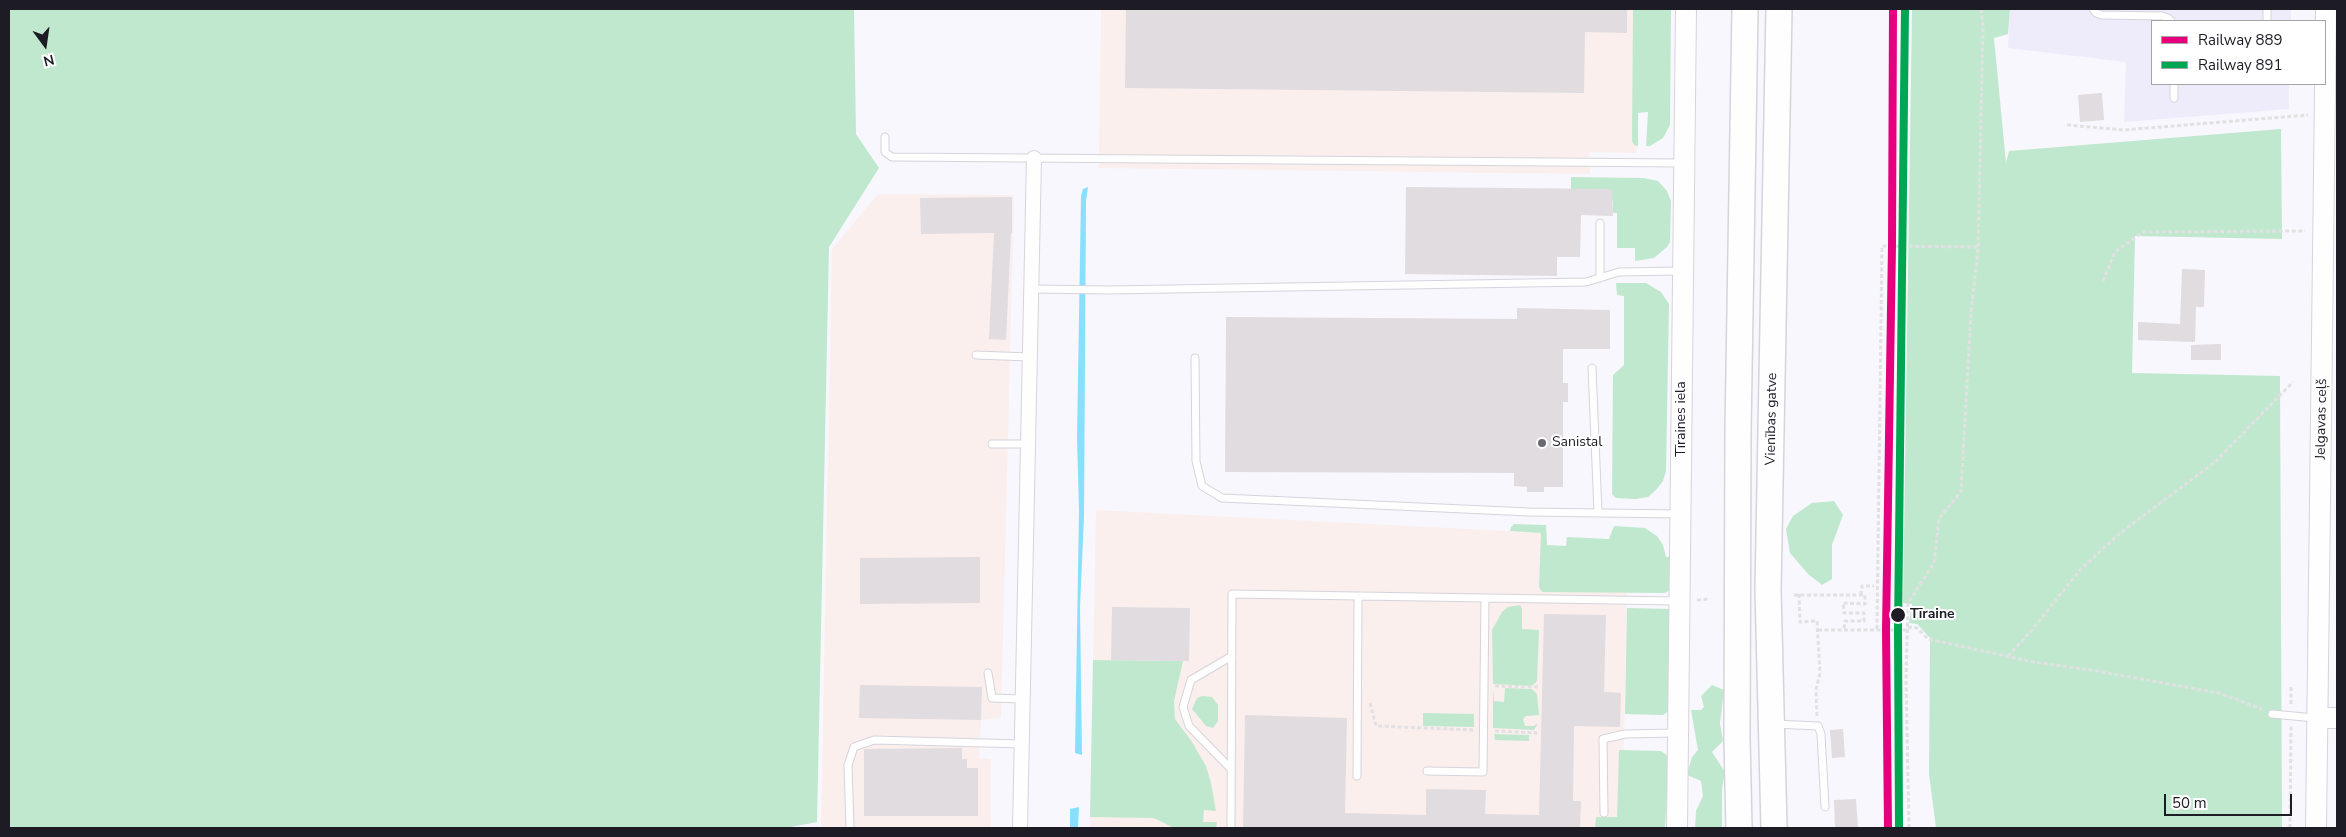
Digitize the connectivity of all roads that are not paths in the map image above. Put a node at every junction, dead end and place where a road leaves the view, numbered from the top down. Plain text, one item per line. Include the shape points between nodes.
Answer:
1 (1686, 9) edge
2 (1746, 9) edge
3 (1779, 9) edge
4 (2093, 9) edge
5 (2170, 20) edge
6 (2174, 85) edge
7 (2325, 85) edge
8 (2174, 98) dead end
9 (885, 137) dead end
10 (1034, 158) junction
11 (1684, 163) junction
12 (1600, 222) dead end
13 (1683, 271) junction
14 (1600, 278) junction
15 (1032, 289) junction
16 (976, 355) dead end
17 (1030, 357) junction
18 (1195, 358) dead end
19 (1592, 368) dead end
20 (992, 444) dead end
21 (1028, 444) junction
22 (1598, 512) junction
23 (1681, 514) junction
24 (1358, 596) junction
25 (1485, 598) junction
26 (1688, 600) junction
27 (1232, 656) junction
28 (988, 672) dead end
29 (1023, 699) junction
30 (2272, 714) road end
31 (2327, 718) edge
32 (1772, 724) junction
33 (1679, 733) junction
34 (1022, 744) junction
35 (1231, 769) junction
36 (1427, 771) dead end
37 (1356, 776) dead end
38 (1825, 807) dead end
39 (1604, 813) dead end
40 (850, 828) edge
41 (1020, 828) edge
42 (1231, 828) edge
43 (1678, 828) edge
44 (1739, 828) edge
45 (1774, 828) edge
46 (2316, 828) edge

1 - 11 street, Tīraines iela
2 - 44 highway via 1738,431
3 - 32 highway, Vienības gatve via 1768,590
4 - 5 lane via 2102,15 2162,16
6 - 8 lane
7 - 31 street, Jelgavas ceļš via 2328,106 2323,232
9 - 10 lane via 884,152 892,157
10 - 11 lane
10 - 15 street
11 - 13 street, Tīraines iela
12 - 14 lane
13 - 14 lane via 1618,272
13 - 23 street, Tīraines iela
14 - 15 lane via 1586,282
15 - 17 street
16 - 17 lane
17 - 21 street
18 - 22 lane via 1196,461 1202,486 1222,498 1529,512
19 - 22 lane
20 - 21 lane
21 - 29 street
22 - 23 lane
23 - 26 street, Tīraines iela
24 - 25 lane
24 - 27 lane via 1232,594
24 - 37 lane
25 - 26 lane
25 - 36 lane via 1483,772
26 - 33 street, Tīraines iela
27 - 35 lane
27 - 35 lane via 1191,680 1183,707 1189,726
28 - 29 lane via 992,698
29 - 34 street
30 - 31 lane
31 - 46 street, Jelgavas ceļš
32 - 38 lane via 1818,726
32 - 45 highway, Vienības gatve
33 - 39 lane via 1625,734 1603,739
33 - 43 street, Tīraines iela
34 - 40 lane via 874,740 854,747 848,765
34 - 41 street
35 - 42 lane

